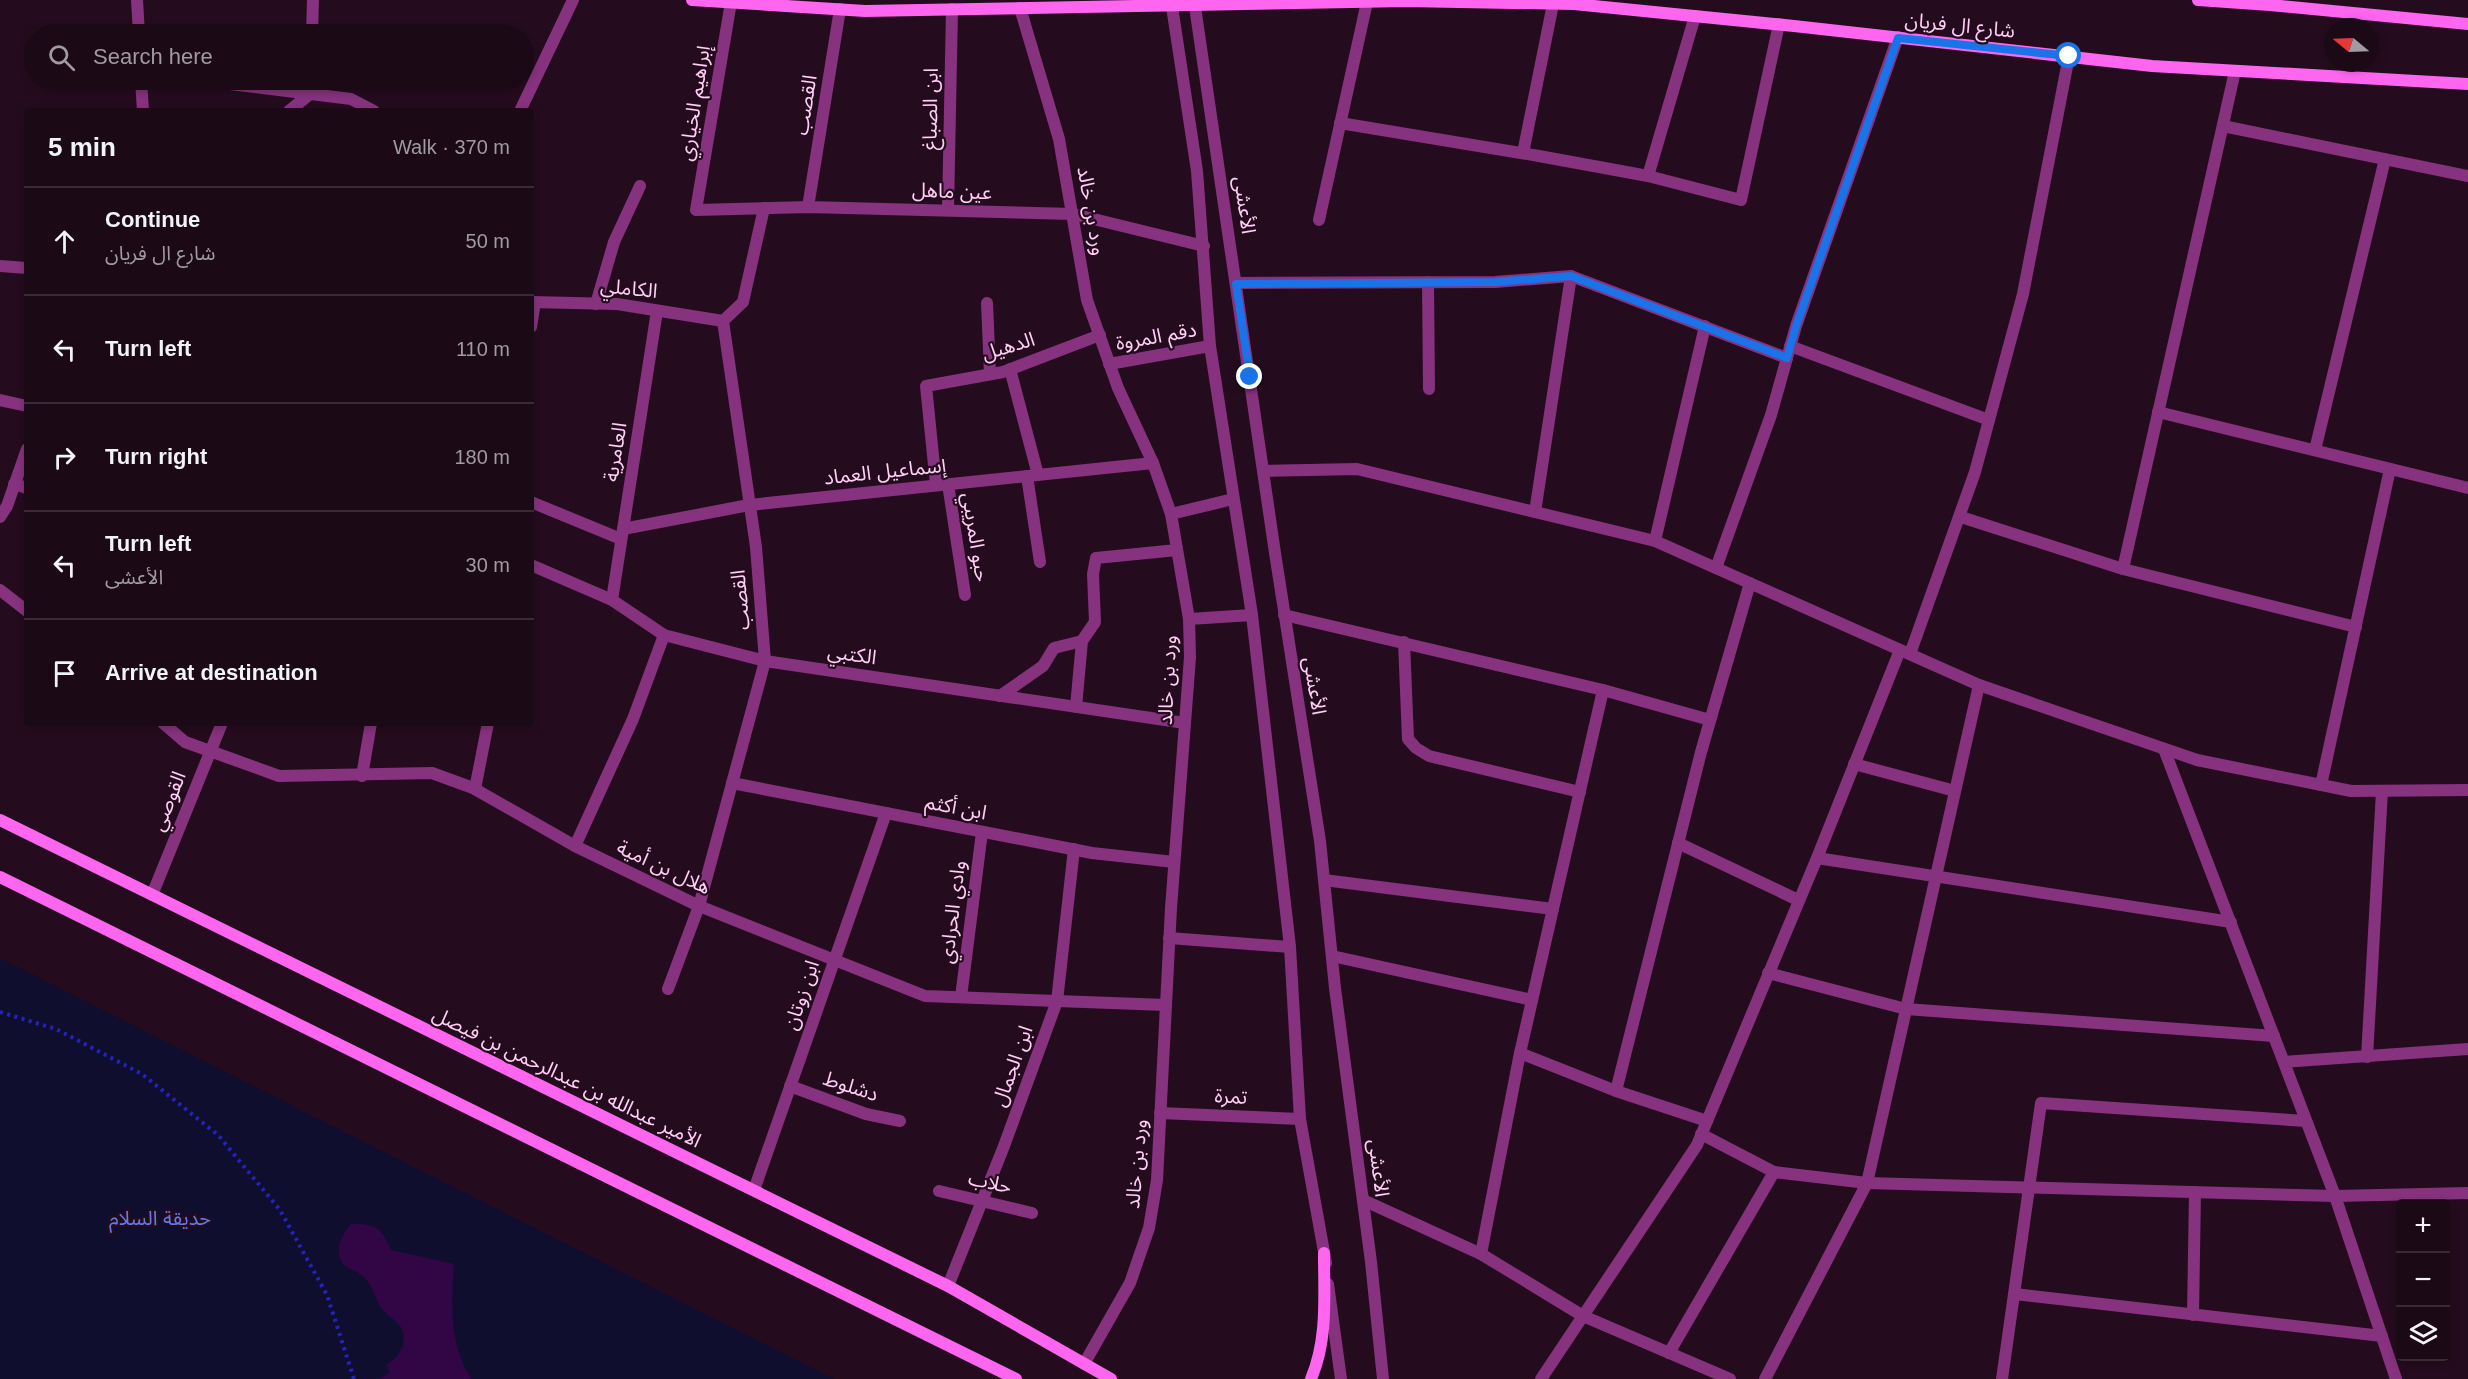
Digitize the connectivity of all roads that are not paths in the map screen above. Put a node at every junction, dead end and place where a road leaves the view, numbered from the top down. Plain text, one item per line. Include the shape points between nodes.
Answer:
1 (137, 0) edge
2 (313, 0) edge
3 (573, 0) edge
4 (693, 0) edge
5 (2198, 0) edge
6 (731, 2) junction
7 (1195, 2) edge
8 (1367, 2) junction
9 (1171, 3) edge
10 (1553, 4) junction
11 (1020, 8) junction
12 (840, 9) junction
13 (952, 9) junction
14 (1695, 16) junction
15 (138, 24) edge
16 (312, 24) edge
17 (1779, 24) junction
18 (2468, 24) edge
19 (1898, 38) junction
20 (2069, 56) junction
21 (2235, 71) junction
22 (534, 82) edge
23 (2468, 84) edge
24 (142, 90) edge
25 (278, 90) edge
26 (310, 90) edge
27 (530, 90) edge
28 (310, 94) junction
29 (143, 108) edge
30 (293, 108) edge
31 (368, 108) edge
32 (521, 108) edge
33 (1340, 123) junction
34 (2223, 126) junction
35 (1523, 153) junction
36 (2385, 159) junction
37 (1648, 176) junction
38 (2468, 176) edge
39 (640, 186) dead end
40 (808, 207) junction
41 (764, 208) junction
42 (696, 210) joint
43 (948, 210) junction
44 (1073, 214) junction
45 (1319, 220) dead end
46 (1204, 246) junction
47 (0, 266) edge
48 (24, 268) edge
49 (1571, 276) junction
50 (1428, 282) junction
51 (1236, 284) junction
52 (534, 302) edge
53 (987, 303) dead end
54 (596, 304) junction
55 (657, 310) junction
56 (723, 321) junction
57 (1705, 327) junction
58 (1100, 335) junction
59 (1210, 346) junction
60 (1789, 352) junction
61 (1109, 364) junction
62 (1010, 369) junction
63 (990, 374) junction
64 (926, 386) joint
65 (1429, 389) dead end
66 (0, 400) edge
67 (24, 405) edge
68 (2158, 412) junction
69 (1989, 420) junction
70 (2315, 450) junction
71 (24, 456) edge
72 (1153, 463) junction
73 (2390, 469) junction
74 (1263, 471) junction
75 (1032, 475) junction
76 (14, 484) junction
77 (942, 484) junction
78 (24, 487) edge
79 (2468, 488) edge
80 (1233, 499) junction
81 (534, 503) edge
82 (749, 505) junction
83 (1535, 512) junction
84 (1171, 514) junction
85 (0, 517) edge
86 (1961, 517) junction
87 (622, 534) junction
88 (1655, 542) junction
89 (1177, 550) junction
90 (1040, 562) dead end
91 (534, 566) edge
92 (1716, 568) junction
93 (2123, 569) junction
94 (1750, 583) junction
95 (0, 590) edge
96 (965, 595) dead end
97 (612, 600) junction
98 (24, 609) edge
99 (1251, 615) junction
100 (1284, 615) junction
101 (1189, 619) junction
102 (2356, 627) junction
103 (664, 635) junction
104 (1082, 641) junction
105 (1404, 642) junction
106 (1905, 652) junction
107 (765, 661) junction
108 (1979, 685) junction
109 (1603, 690) junction
110 (1000, 696) junction
111 (1076, 707) junction
112 (1710, 720) junction
113 (1185, 723) junction
114 (166, 726) edge
115 (221, 726) edge
116 (370, 726) edge
117 (487, 726) edge
118 (2164, 749) junction
119 (210, 751) junction
120 (1854, 764) junction
121 (362, 776) junction
122 (732, 783) junction
123 (2321, 785) junction
124 (476, 789) junction
125 (2468, 790) edge
126 (1955, 791) junction
127 (2382, 791) junction
128 (1580, 792) junction
129 (886, 813) junction
130 (0, 820) edge
131 (982, 832) junction
132 (1678, 843) junction
133 (575, 846) junction
134 (1074, 849) junction
135 (1817, 858) junction
136 (1174, 862) junction
137 (1936, 875) junction
138 (0, 877) edge
139 (1324, 880) junction
140 (152, 895) junction
141 (1798, 900) junction
142 (699, 906) junction
143 (1553, 909) junction
144 (2231, 922) junction
145 (1169, 938) junction
146 (1290, 947) junction
147 (1332, 956) junction
148 (834, 959) junction
149 (1768, 973) junction
150 (668, 989) dead end
151 (961, 997) junction
152 (1532, 1000) junction
153 (1057, 1001) junction
154 (1166, 1005) junction
155 (1906, 1009) junction
156 (2274, 1036) junction
157 (2468, 1049) edge
158 (1520, 1053) junction
159 (2367, 1057) junction
160 (2284, 1062) junction
161 (790, 1086) junction
162 (1616, 1091) junction
163 (1160, 1113) junction
164 (1300, 1119) junction
165 (2306, 1120) junction
166 (900, 1121) dead end
167 (1707, 1121) junction
168 (1701, 1134) junction
169 (1774, 1172) junction
170 (1867, 1183) junction
171 (2030, 1187) junction
172 (753, 1190) junction
173 (939, 1191) dead end
174 (2195, 1192) junction
175 (2468, 1192) edge
176 (2335, 1196) junction
177 (982, 1200) junction
178 (1363, 1200) junction
179 (1032, 1213) dead end
180 (1324, 1253) junction
181 (1481, 1254) junction
182 (948, 1286) junction
183 (2014, 1294) junction
184 (2193, 1315) junction
185 (1582, 1316) junction
186 (2382, 1336) junction
187 (1669, 1353) junction
188 (1084, 1364) junction
189 (1383, 1378) edge
190 (1016, 1379) edge
191 (1111, 1379) edge
192 (1311, 1379) edge
193 (1341, 1379) edge
194 (1541, 1379) edge
195 (1730, 1379) edge
196 (1765, 1379) edge
197 (2002, 1379) edge
198 (2396, 1379) edge

1 - 15 street
2 - 16 street
3 - 22 street
4 - 6 main road, شارع ال فريان
5 - 18 main road
6 - 12 main road, شارع ال فريان
6 - 42 street, إبراهيم الخياري
7 - 8 main road, شارع ال فريان
7 - 9 main road, شارع ال فريان
7 - 51 street, الأعشى
8 - 10 main road, شارع ال فريان
8 - 33 street
9 - 11 main road, شارع ال فريان
9 - 46 street via 1197,171
10 - 14 main road, شارع ال فريان
10 - 35 street
11 - 13 main road, شارع ال فريان
11 - 44 street, ورد بن خالد via 1059,139
12 - 13 main road, شارع ال فريان
12 - 40 street, القصب
13 - 43 street, ابن الصباغ
14 - 17 main road, شارع ال فريان
14 - 37 street
17 - 19 main road, شارع ال فريان
17 - 37 street via 1741,200
19 - 20 main road, شارع ال فريان
19 - 60 street
20 - 21 main road, شارع ال فريان
20 - 69 street via 2023,294
21 - 23 main road, شارع ال فريان
21 - 34 street
24 - 29 street
25 - 28 street
26 - 28 street
27 - 32 street
28 - 30 street
28 - 31 street via 351,99
33 - 35 street
33 - 45 street
34 - 36 street
34 - 68 street
35 - 37 street
36 - 38 street
36 - 70 street
39 - 54 street via 614,242
40 - 41 street, عين ماهل
40 - 43 street, عين ماهل
41 - 42 street, عين ماهل
41 - 56 street via 743,302
43 - 44 street, عين ماهل
44 - 46 street, عين ماهل
44 - 58 street, ورد بن خالد via 1087,300
46 - 59 street
47 - 48 street
49 - 50 street
49 - 57 street
49 - 83 street
50 - 51 street
50 - 65 street
51 - 74 street, الأعشى
52 - 54 street, الكاملي
53 - 63 street
54 - 55 street, الكاملي
55 - 56 street, الكاملي
55 - 87 street, العامرية
56 - 82 street, القصب
57 - 60 street
57 - 88 street
58 - 61 street, ورد بن خالد
58 - 62 street, الدهيل
59 - 61 street, دقم المروة
59 - 80 street
60 - 69 street
60 - 92 street via 1771,416
61 - 72 street, ورد بن خالد
62 - 63 street, الدهيل
62 - 75 street
63 - 64 street, الدهيل
64 - 77 street, حبو المريبي
66 - 67 street
68 - 70 street
68 - 93 street
69 - 86 street
70 - 73 street
71 - 76 street
72 - 75 street, إسماعيل العماد
72 - 84 street, ورد بن خالد
73 - 79 street
73 - 102 street
74 - 83 street via 1357,469
74 - 100 street, الأعشى
75 - 77 street, إسماعيل العماد
75 - 90 street
76 - 78 street
76 - 85 street
77 - 82 street, إسماعيل العماد
77 - 96 street, حبو المريبي
80 - 84 street
80 - 99 street
81 - 87 street
82 - 87 street, إسماعيل العماد
82 - 107 street, القصب
83 - 88 street
84 - 89 street, ورد بن خالد
86 - 93 street
86 - 106 street
87 - 97 street, العامرية
88 - 92 street
89 - 101 street, ورد بن خالد
89 - 104 street via 1096,558 1095,622
91 - 97 street, الكتبي
92 - 94 street
93 - 102 street
94 - 106 street
94 - 112 street
95 - 98 street
97 - 103 street, الكتبي
99 - 101 street
99 - 146 street
100 - 105 street
100 - 139 street, الأعشى
101 - 113 street, ورد بن خالد
102 - 123 street
103 - 107 street, الكتبي
103 - 133 street via 633,719
104 - 110 street via 1054,648 1043,666
104 - 111 street
105 - 109 street
105 - 128 street via 1408,739 1416,748 1429,756
106 - 108 street
106 - 120 street
107 - 110 street, الكتبي
107 - 122 street, القصب
108 - 118 street
108 - 126 street
109 - 112 street
109 - 128 street
110 - 111 street, الكتبي
111 - 113 street, الكتبي
112 - 132 street
113 - 136 street, ورد بن خالد
114 - 119 street, هلال بن أمية via 185,742
115 - 119 street, القوصي
116 - 121 street
117 - 124 street
118 - 123 street via 2197,760
118 - 144 street
119 - 121 street, هلال بن أمية via 279,776
119 - 140 street, القوصي
120 - 126 street
120 - 135 street
121 - 124 street, هلال بن أمية via 432,773
122 - 129 street, ابن أكثم
122 - 142 street, القصب
123 - 127 street via 2351,791
124 - 133 street, هلال بن أمية
125 - 127 street
126 - 137 street
127 - 159 street
128 - 143 street
129 - 131 street, ابن أكثم
129 - 148 street, ابن زوتان
130 - 140 main road, الأمير عبدالله بن عبدالرحمن بن فيصل
131 - 134 street, ابن أكثم
131 - 151 street, وادي الحرادي
132 - 141 street
132 - 162 street
133 - 142 street, هلال بن أمية
134 - 136 street, ابن أكثم
134 - 153 street, ابن الجمال
135 - 137 street
135 - 141 street
136 - 145 street, ورد بن خالد
137 - 144 street
137 - 155 street
138 - 190 main road
139 - 143 street
139 - 147 street, الأعشى
140 - 172 main road, الأمير عبدالله بن عبدالرحمن بن فيصل
141 - 149 street
142 - 148 street, هلال بن أمية
142 - 150 street, القصب
143 - 152 street
144 - 156 street
145 - 146 street
145 - 154 street, ورد بن خالد
146 - 164 street
147 - 152 street
147 - 178 street, الأعشى
148 - 151 street, هلال بن أمية via 925,996
148 - 161 street, ابن زوتان
149 - 155 street
149 - 167 street
151 - 153 street, هلال بن أمية
152 - 158 street
153 - 154 street, هلال بن أمية
153 - 177 street, ابن الجمال
154 - 163 street, ورد بن خالد
155 - 156 street
155 - 170 street
156 - 160 street
157 - 159 street
158 - 162 street
158 - 181 street
159 - 160 street
160 - 165 street
161 - 166 street, دشلوط via 866,1114
161 - 172 street, ابن زوتان
162 - 167 street
163 - 164 street, تمرة
163 - 188 street, ورد بن خالد via 1157,1180 1149,1228 1130,1283
164 - 180 street
165 - 171 street via 2041,1103
165 - 176 street
167 - 168 street
168 - 169 street
168 - 185 street
169 - 170 street
169 - 187 street
170 - 171 street
170 - 196 street
171 - 174 street
171 - 183 street
172 - 182 main road, الأمير عبدالله بن عبدالرحمن بن فيصل
173 - 177 street, حلاب
174 - 176 street
174 - 184 street
175 - 176 street
176 - 186 street
177 - 179 street, حلاب
177 - 182 street, ابن الجمال
178 - 181 street
178 - 189 street, الأعشى
180 - 192 main road via 1323,1333 1319,1361
180 - 193 street
181 - 185 street
182 - 188 main road, الأمير عبدالله بن عبدالرحمن بن فيصل
183 - 184 street
183 - 197 street
184 - 186 street
185 - 187 street
185 - 194 street
186 - 198 street
187 - 195 street
188 - 191 main road, الأمير عبدالله بن عبدالرحمن بن فيصل

